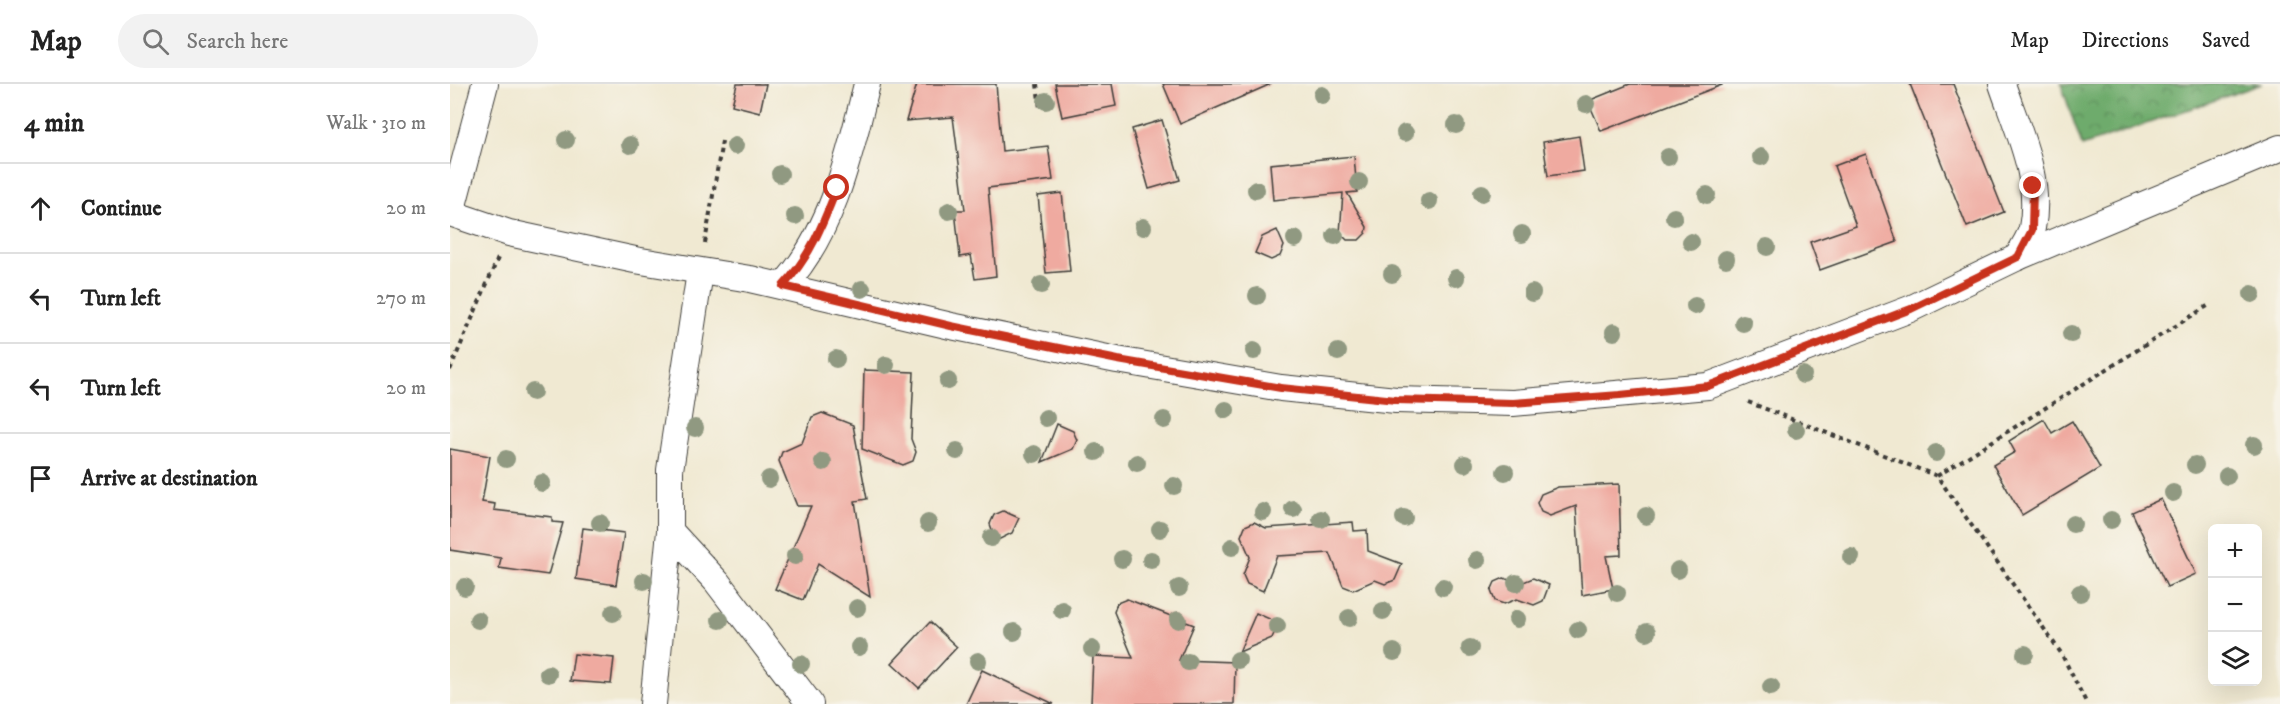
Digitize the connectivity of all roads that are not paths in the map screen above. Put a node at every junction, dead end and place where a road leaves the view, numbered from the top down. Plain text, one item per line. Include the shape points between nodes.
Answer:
1 (485, 84) edge
2 (867, 84) edge
3 (2002, 84) edge
4 (2280, 148) edge
5 (450, 213) edge
6 (2018, 257) junction
7 (700, 272) junction
8 (783, 286) junction
9 (670, 531) junction
10 (652, 704) edge
11 (810, 704) edge

1 - 5 street
2 - 8 street via 837,188 820,231 801,267
3 - 6 street via 2033,186 2032,230
4 - 6 street
5 - 7 street via 509,232
6 - 8 street via 1911,309 1708,386 1513,403 1396,400 1281,388 951,326
7 - 8 street
7 - 9 street via 670,470
9 - 10 street
9 - 11 street via 717,582

